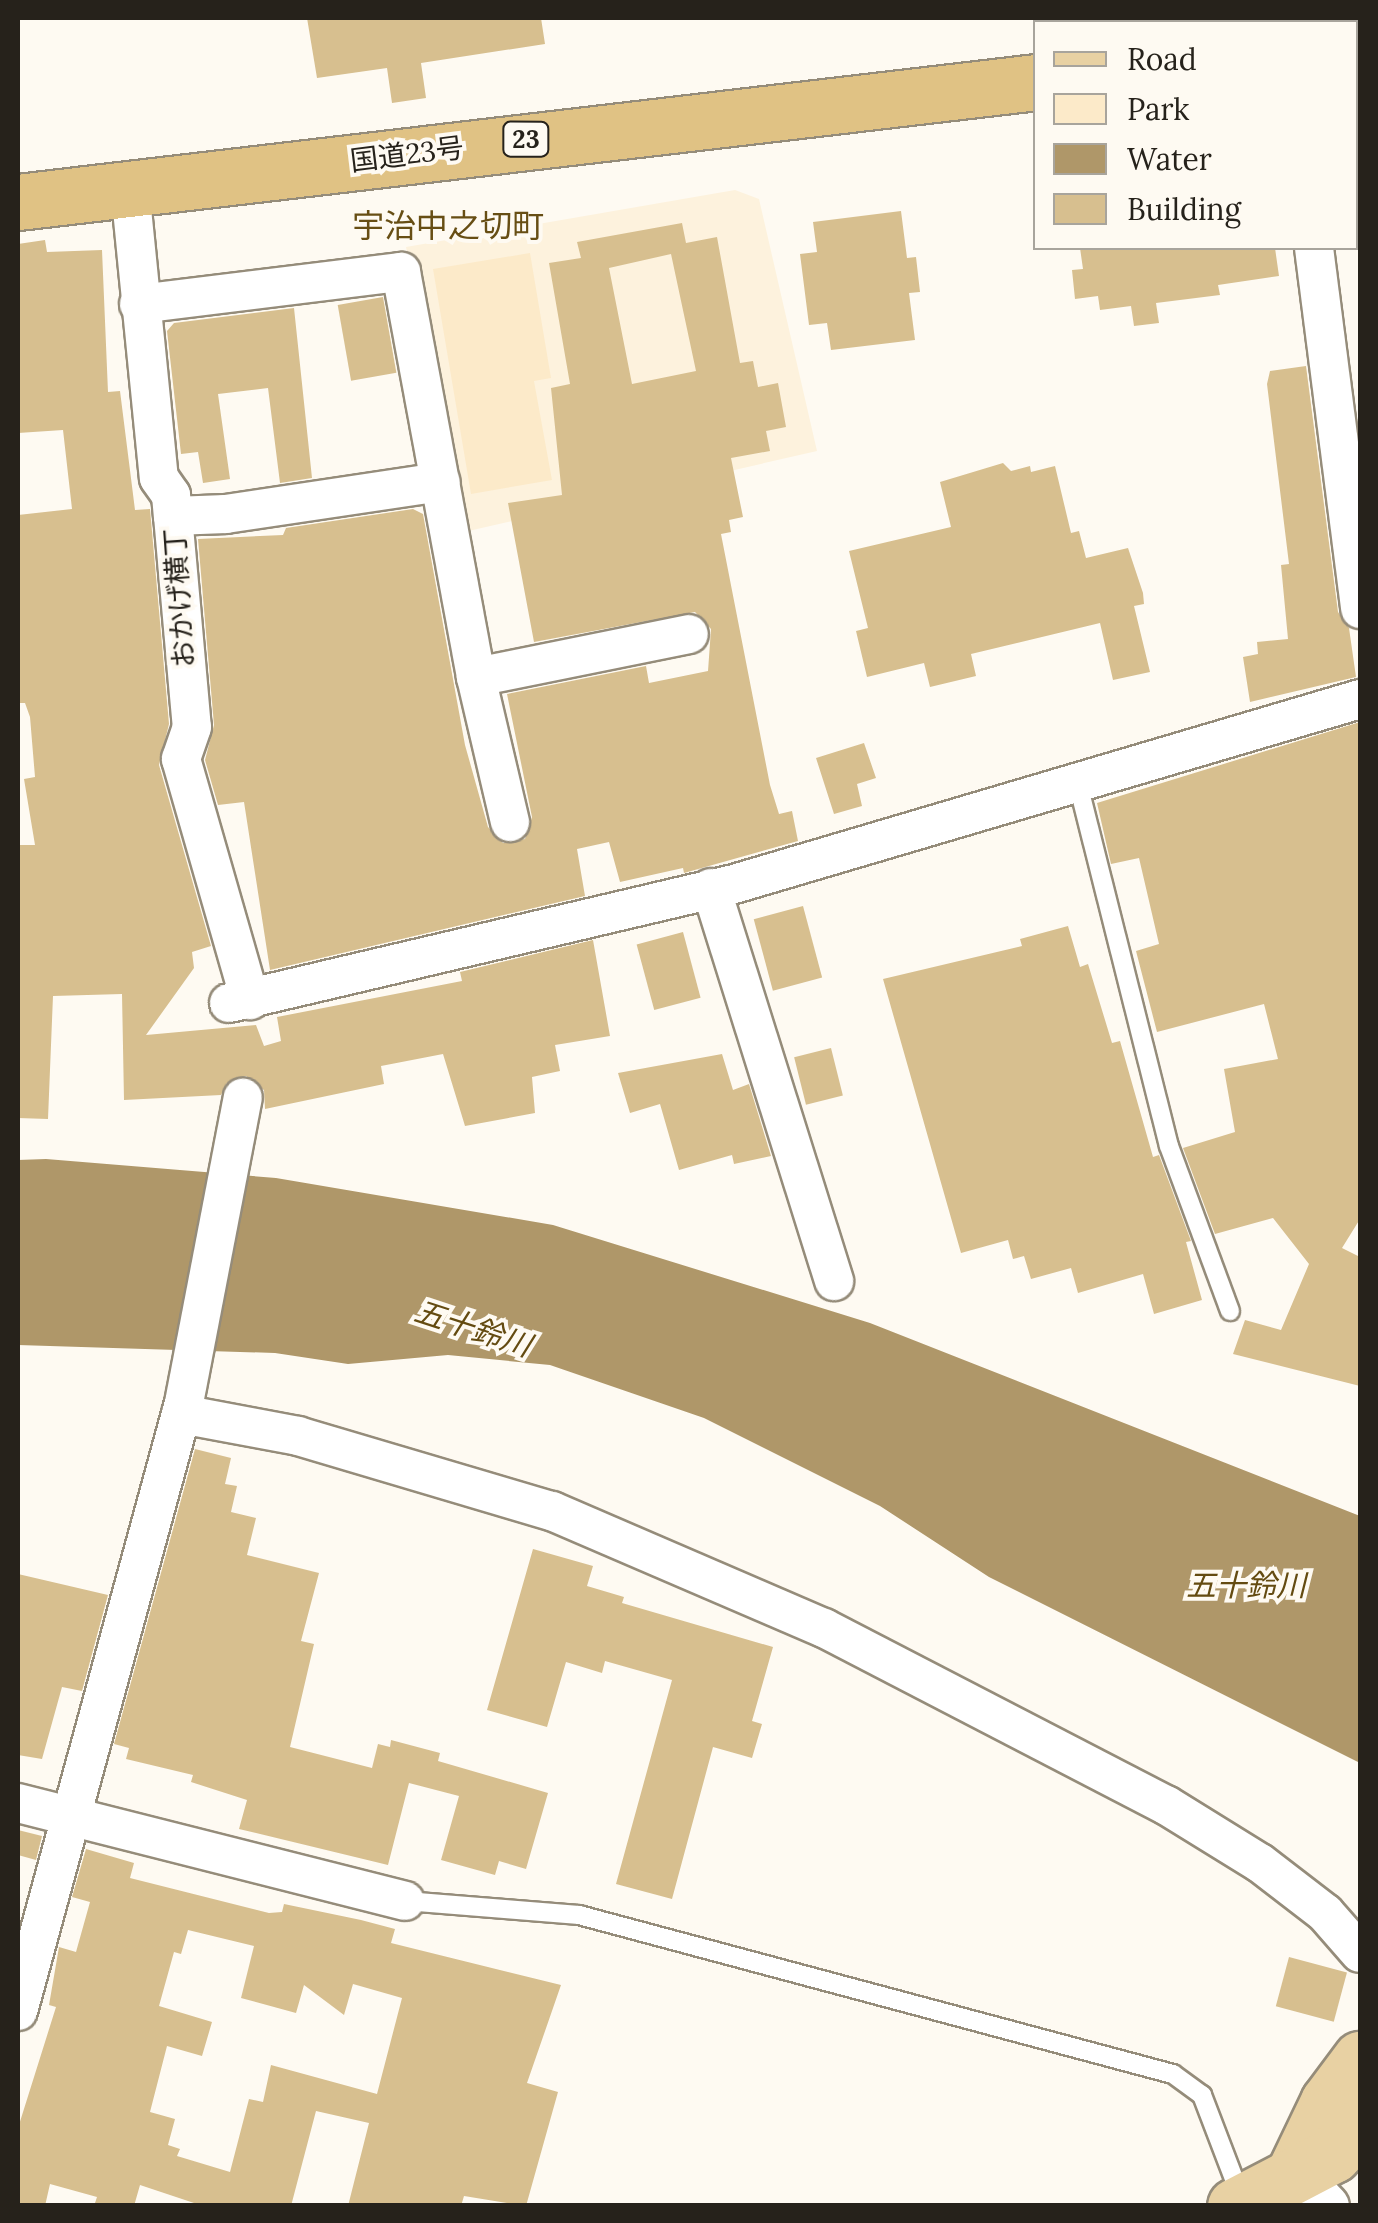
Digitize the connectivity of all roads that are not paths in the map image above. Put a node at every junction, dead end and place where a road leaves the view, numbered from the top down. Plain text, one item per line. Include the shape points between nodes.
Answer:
1 (1033, 82) edge
2 (130, 189) junction
3 (18, 202) edge
4 (1314, 250) edge
5 (139, 304) junction
6 (441, 482) junction
7 (173, 516) junction
8 (1360, 609) edge
9 (689, 634) dead end
10 (476, 677) junction
11 (1360, 700) edge
12 (1078, 784) junction
13 (510, 822) dead end
14 (712, 888) junction
15 (243, 1098) dead end
16 (834, 1281) dead end
17 (1230, 1311) dead end
18 (182, 1408) junction
19 (18, 1803) edge
20 (71, 1814) junction
21 (405, 1901) joint
22 (1360, 1953) edge
23 (18, 2011) edge
24 (1360, 2059) edge
25 (1360, 2126) edge
26 (1278, 2198) edge

1 - 2 highway, 国道23号 / 23
2 - 3 highway, 国道23号 / 23
2 - 5 street, おかげ横丁
4 - 8 street
5 - 6 street via 401,272
5 - 7 street, おかげ横丁 via 159,478 171,494
6 - 7 street
6 - 10 street
7 - 14 street, おかげ横丁 via 192,728 182,759 240,1001
9 - 10 street
10 - 13 street
11 - 12 street
12 - 14 street
12 - 17 lane via 1168,1146
14 - 16 street
15 - 18 street
18 - 20 street
18 - 22 street via 552,1511 824,1628 1166,1805 1273,1873 1325,1913
19 - 20 street
20 - 21 street
20 - 23 street
21 - 26 lane via 579,1915 1173,2074 1202,2095
24 - 26 main road via 1328,2102
25 - 26 main road

